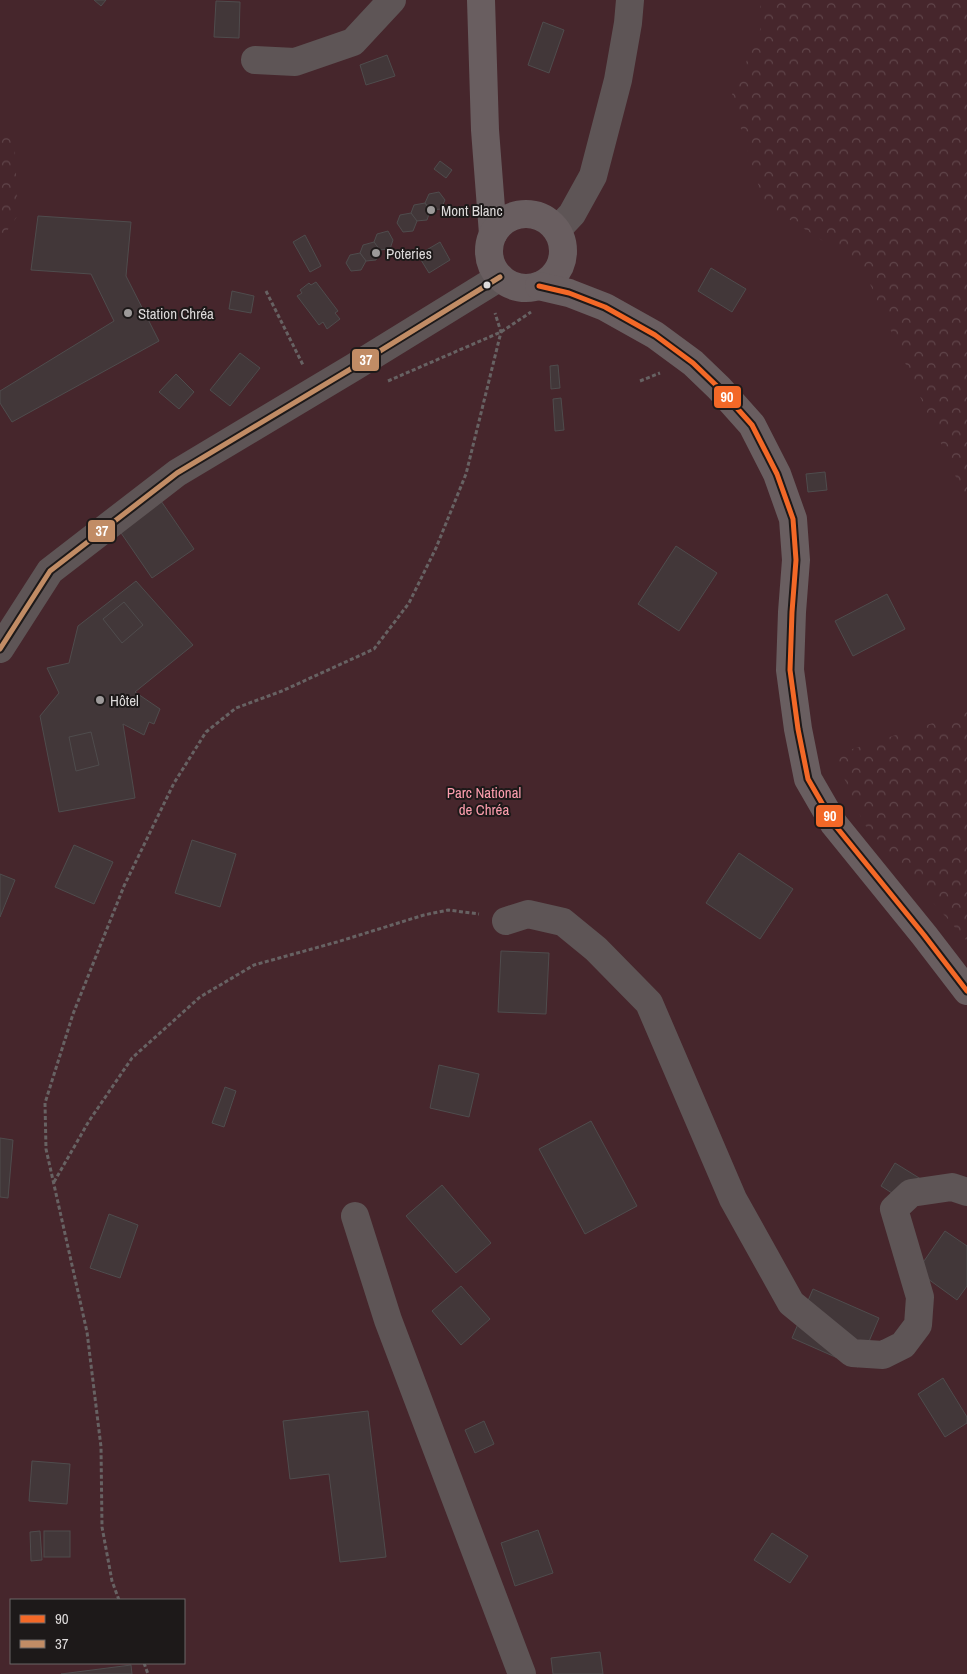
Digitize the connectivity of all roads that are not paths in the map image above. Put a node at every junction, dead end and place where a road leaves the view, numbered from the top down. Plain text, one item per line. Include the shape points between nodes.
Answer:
1 (392, 0) edge
2 (481, 0) edge
3 (630, 0) edge
4 (255, 60) dead end
5 (557, 230) junction
6 (493, 234) junction
7 (563, 260) junction
8 (493, 282) junction
9 (539, 286) junction
10 (604, 307) junction
11 (0, 649) edge
12 (506, 921) road end
13 (967, 992) edge
14 (967, 1192) edge
15 (355, 1216) dead end
16 (522, 1674) edge

1 - 4 street via 353,42 294,62
2 - 6 main road via 485,130
3 - 5 street via 618,80 593,176 572,214
5 - 6 main road via 537,215 524,214 501,223
5 - 7 main road via 562,239
6 - 8 main road via 489,256
7 - 9 main road via 550,280
7 - 10 main road
8 - 9 main road via 518,288
8 - 11 street via 177,473 50,571
9 - 10 main road via 569,293
10 - 13 main road via 655,335 693,363 752,425 777,474 793,518 796,560 790,670 808,779 834,824
12 - 14 street via 528,914 564,922 596,949 649,1003 733,1200 791,1303 852,1353 882,1355 903,1345 918,1325 920,1297 894,1209 911,1192 952,1187
15 - 16 street via 388,1320

